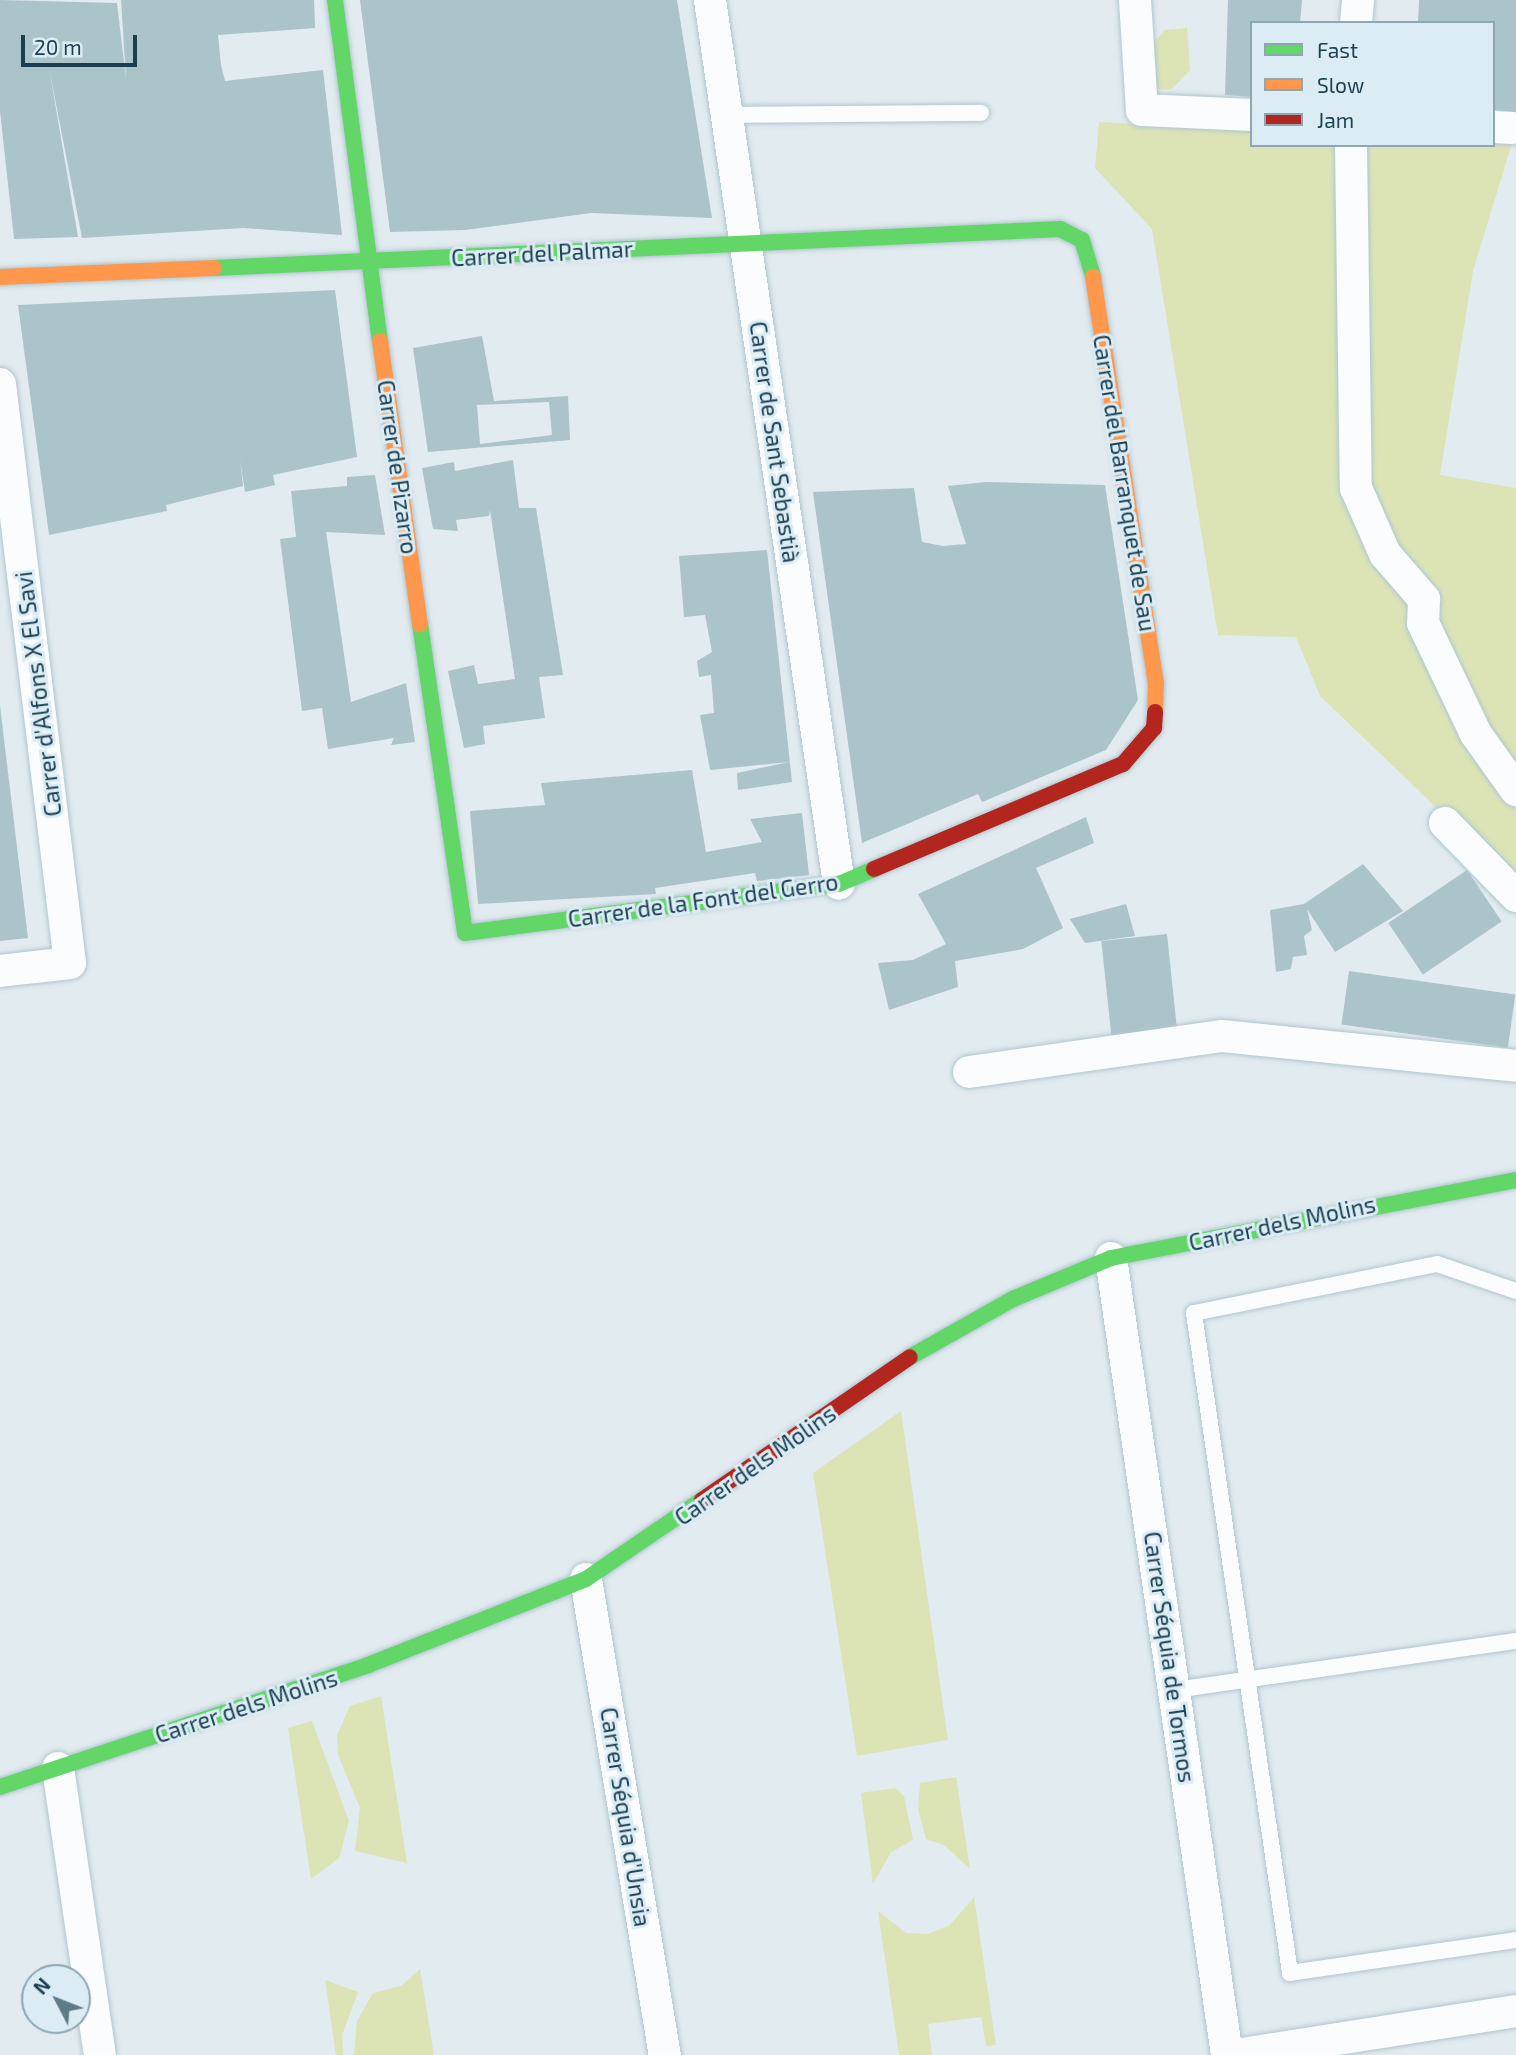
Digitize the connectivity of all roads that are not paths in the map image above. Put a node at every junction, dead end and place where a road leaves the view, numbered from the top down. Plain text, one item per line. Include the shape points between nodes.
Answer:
1 (335, 0) edge
2 (710, 0) edge
3 (1135, 0) edge
4 (1358, 0) edge
5 (1356, 21) edge
6 (981, 113) dead end
7 (727, 115) junction
8 (1250, 115) edge
9 (1351, 147) edge
10 (1082, 240) joint
11 (746, 243) junction
12 (368, 261) junction
13 (0, 277) edge
14 (0, 384) edge
15 (1154, 727) joint
16 (1516, 790) edge
17 (1445, 823) dead end
18 (839, 884) junction
19 (1516, 896) edge
20 (465, 933) joint
21 (0, 971) edge
22 (1516, 1066) edge
23 (969, 1073) dead end
24 (1516, 1181) edge
25 (1111, 1258) junction
26 (1516, 1291) edge
27 (586, 1579) junction
28 (1516, 1641) edge
29 (1247, 1680) junction
30 (1175, 1690) junction
31 (58, 1768) junction
32 (0, 1787) edge
33 (1516, 1940) edge
34 (1516, 2011) edge
35 (100, 2055) edge
36 (665, 2055) edge
37 (1227, 2055) edge
38 (1235, 2055) edge

1 - 12 street, Carrer de Pizarro
2 - 7 street, Carrer de Sant Sebastià
3 - 8 street via 1142,110
4 - 5 street
6 - 7 lane
7 - 11 street, Carrer de Sant Sebastià
9 - 16 street via 1356,488 1385,555 1424,599 1423,623 1476,734
10 - 11 street, Carrer del Palmar via 1060,229
10 - 15 street, Carrer del Barranquet de Sau via 1090,258 1156,683
11 - 12 street, Carrer del Palmar
11 - 18 street, Carrer de Sant Sebastià
12 - 13 street, Carrer del Palmar
12 - 20 street, Carrer de Pizarro
14 - 21 street, Carrer d'Alfons X El Savi via 70,963
15 - 18 street, Carrer de la Font del Gerro via 1123,764
17 - 19 street
18 - 20 street, Carrer de la Font del Gerro
22 - 23 street via 1222,1036
24 - 25 street, Carrer dels Molins
25 - 27 street, Carrer dels Molins via 1013,1299 919,1351
25 - 30 street, Carrer Séquia de Tormos
26 - 29 lane via 1437,1264 1194,1313
27 - 31 street, Carrer dels Molins via 368,1665
27 - 36 street, Carrer Séquia d'Unsia
28 - 29 lane
29 - 30 lane
29 - 33 lane via 1290,1973
30 - 37 street, Carrer Séquia de Tormos
31 - 32 street, Carrer dels Molins
31 - 35 street
34 - 38 street

